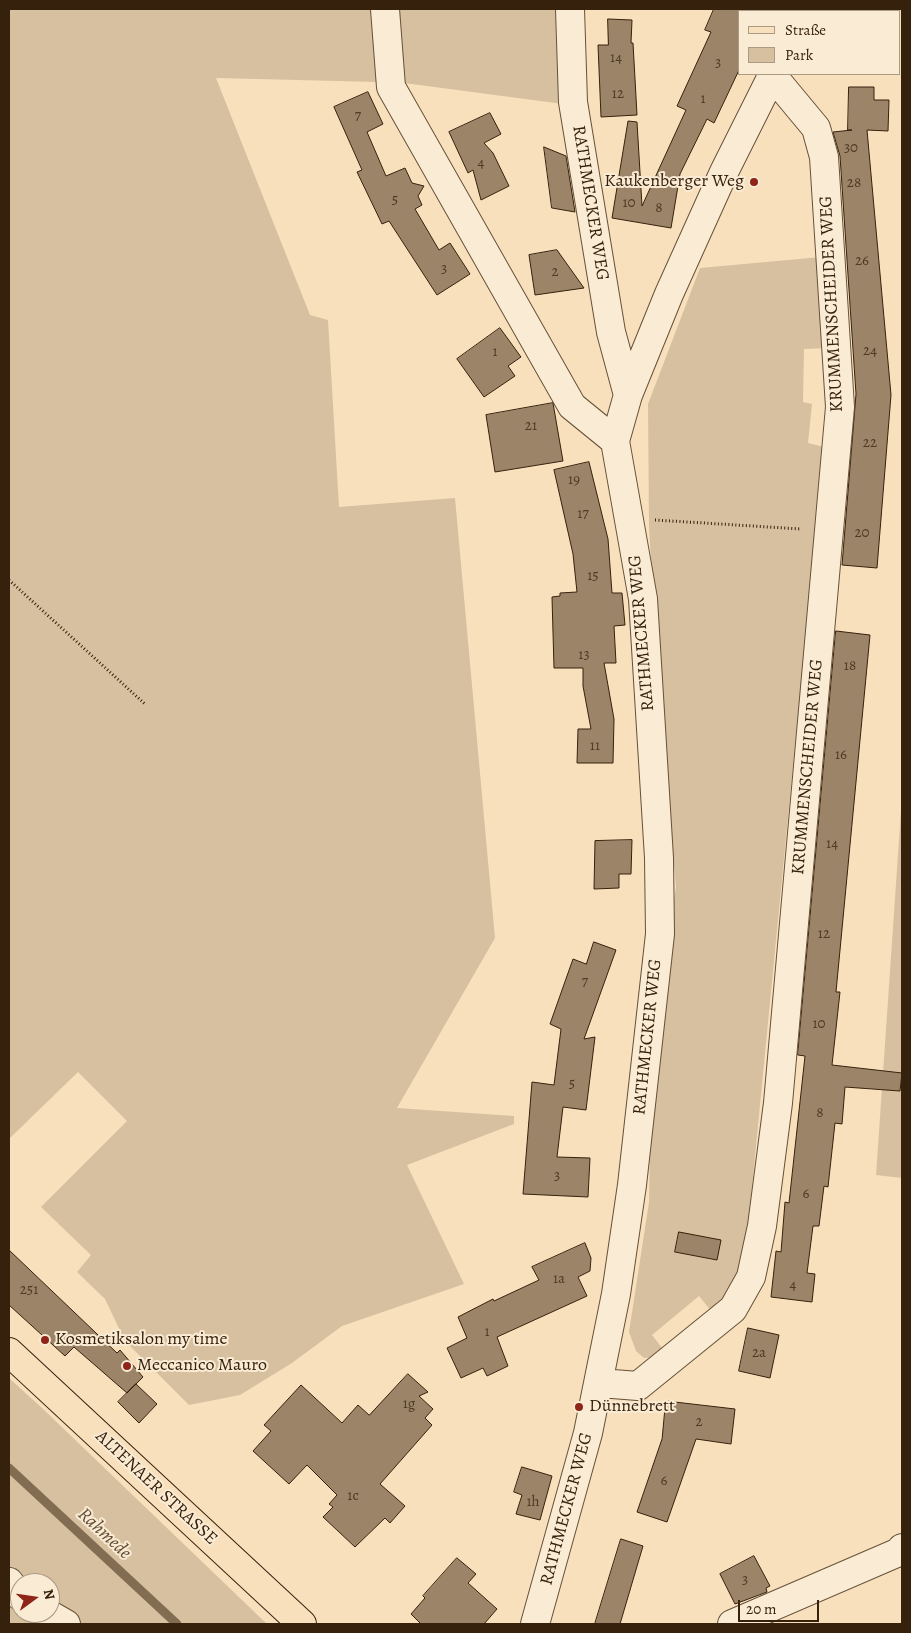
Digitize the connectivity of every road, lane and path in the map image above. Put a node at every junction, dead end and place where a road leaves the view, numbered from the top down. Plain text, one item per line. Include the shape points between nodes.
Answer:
1 (385, 9) edge
2 (570, 9) edge
3 (772, 75) edge
4 (774, 75) edge
5 (628, 395) junction
6 (615, 441) junction
7 (630, 518) junction
8 (829, 531) junction
9 (9, 580) edge
10 (146, 705) dead end
11 (9, 1352) edge
12 (600, 1383) junction
13 (901, 1552) edge
14 (302, 1624) edge
15 (535, 1624) edge
16 (732, 1624) edge

1 - 6 street via 391,87 572,406
2 - 5 street, RATHMECKER WEG via 573,102 611,332
3 - 5 street, KRUMMENSCHEIDER WEG via 724,172
4 - 8 street, KRUMMENSCHEIDER WEG via 816,128 824,157 840,407
5 - 6 street, KRUMMENSCHEIDER WEG
6 - 7 street, RATHMECKER WEG
7 - 8 path
7 - 12 street, RATHMECKER WEG via 642,599 659,858 660,934 632,1185
8 - 12 street, KRUMMENSCHEIDER WEG via 778,1103 762,1226 751,1277 733,1309 638,1386
9 - 10 path
11 - 14 main road, ALTENAER STRASSE
12 - 15 street, RATHMECKER WEG
13 - 16 street

